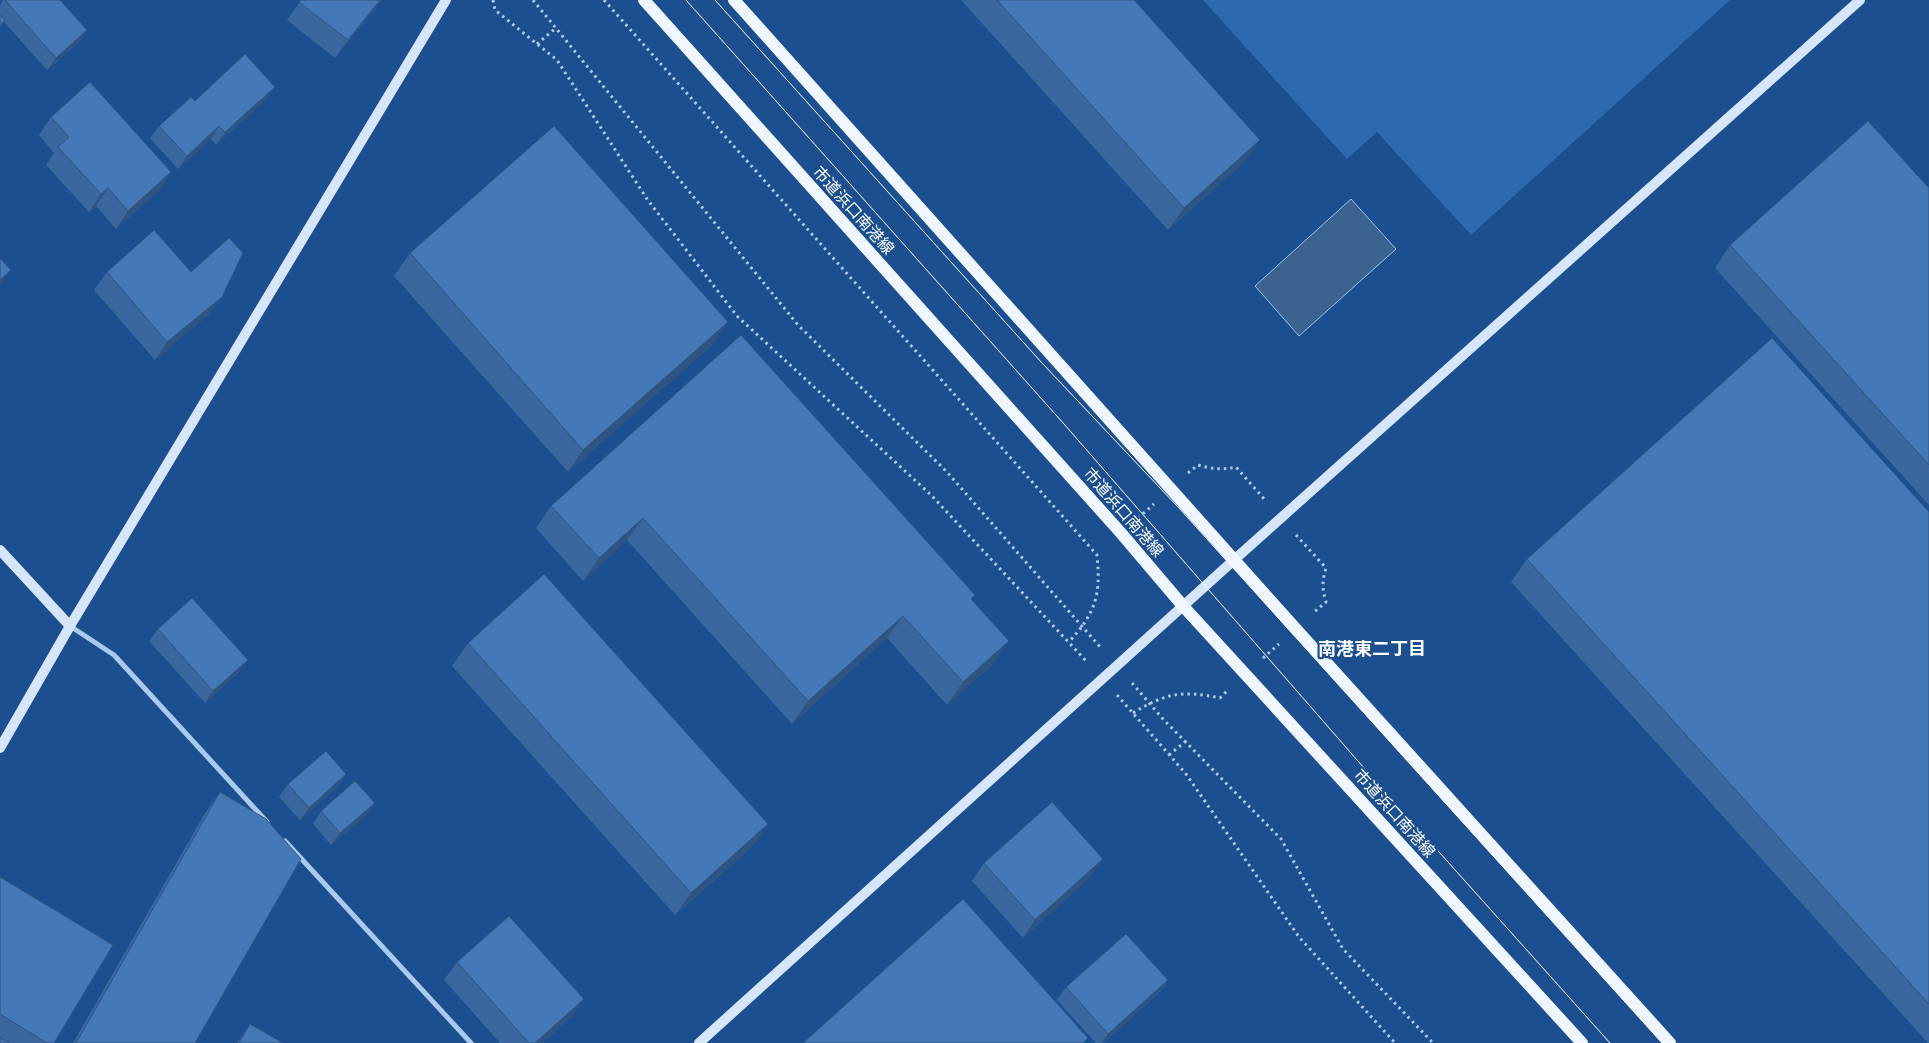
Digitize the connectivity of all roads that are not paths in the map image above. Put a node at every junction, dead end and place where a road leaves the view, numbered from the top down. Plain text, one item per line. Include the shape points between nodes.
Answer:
1 (446, 0) edge
2 (644, 0) edge
3 (734, 0) edge
4 (1860, 0) edge
5 (0, 550) edge
6 (1234, 560) junction
7 (1184, 606) junction
8 (70, 626) junction
9 (0, 748) edge
10 (269, 823) edge
11 (282, 838) edge
12 (471, 1043) edge
13 (700, 1043) edge
14 (1582, 1043) edge
15 (1670, 1043) edge

1 - 8 street
2 - 7 main road, 市道浜口南港線
3 - 6 main road
4 - 6 street
5 - 8 street
6 - 7 street
6 - 15 main road
7 - 13 street
7 - 14 main road, 市道浜口南港線
8 - 9 street
8 - 10 street via 114,655
11 - 12 street

